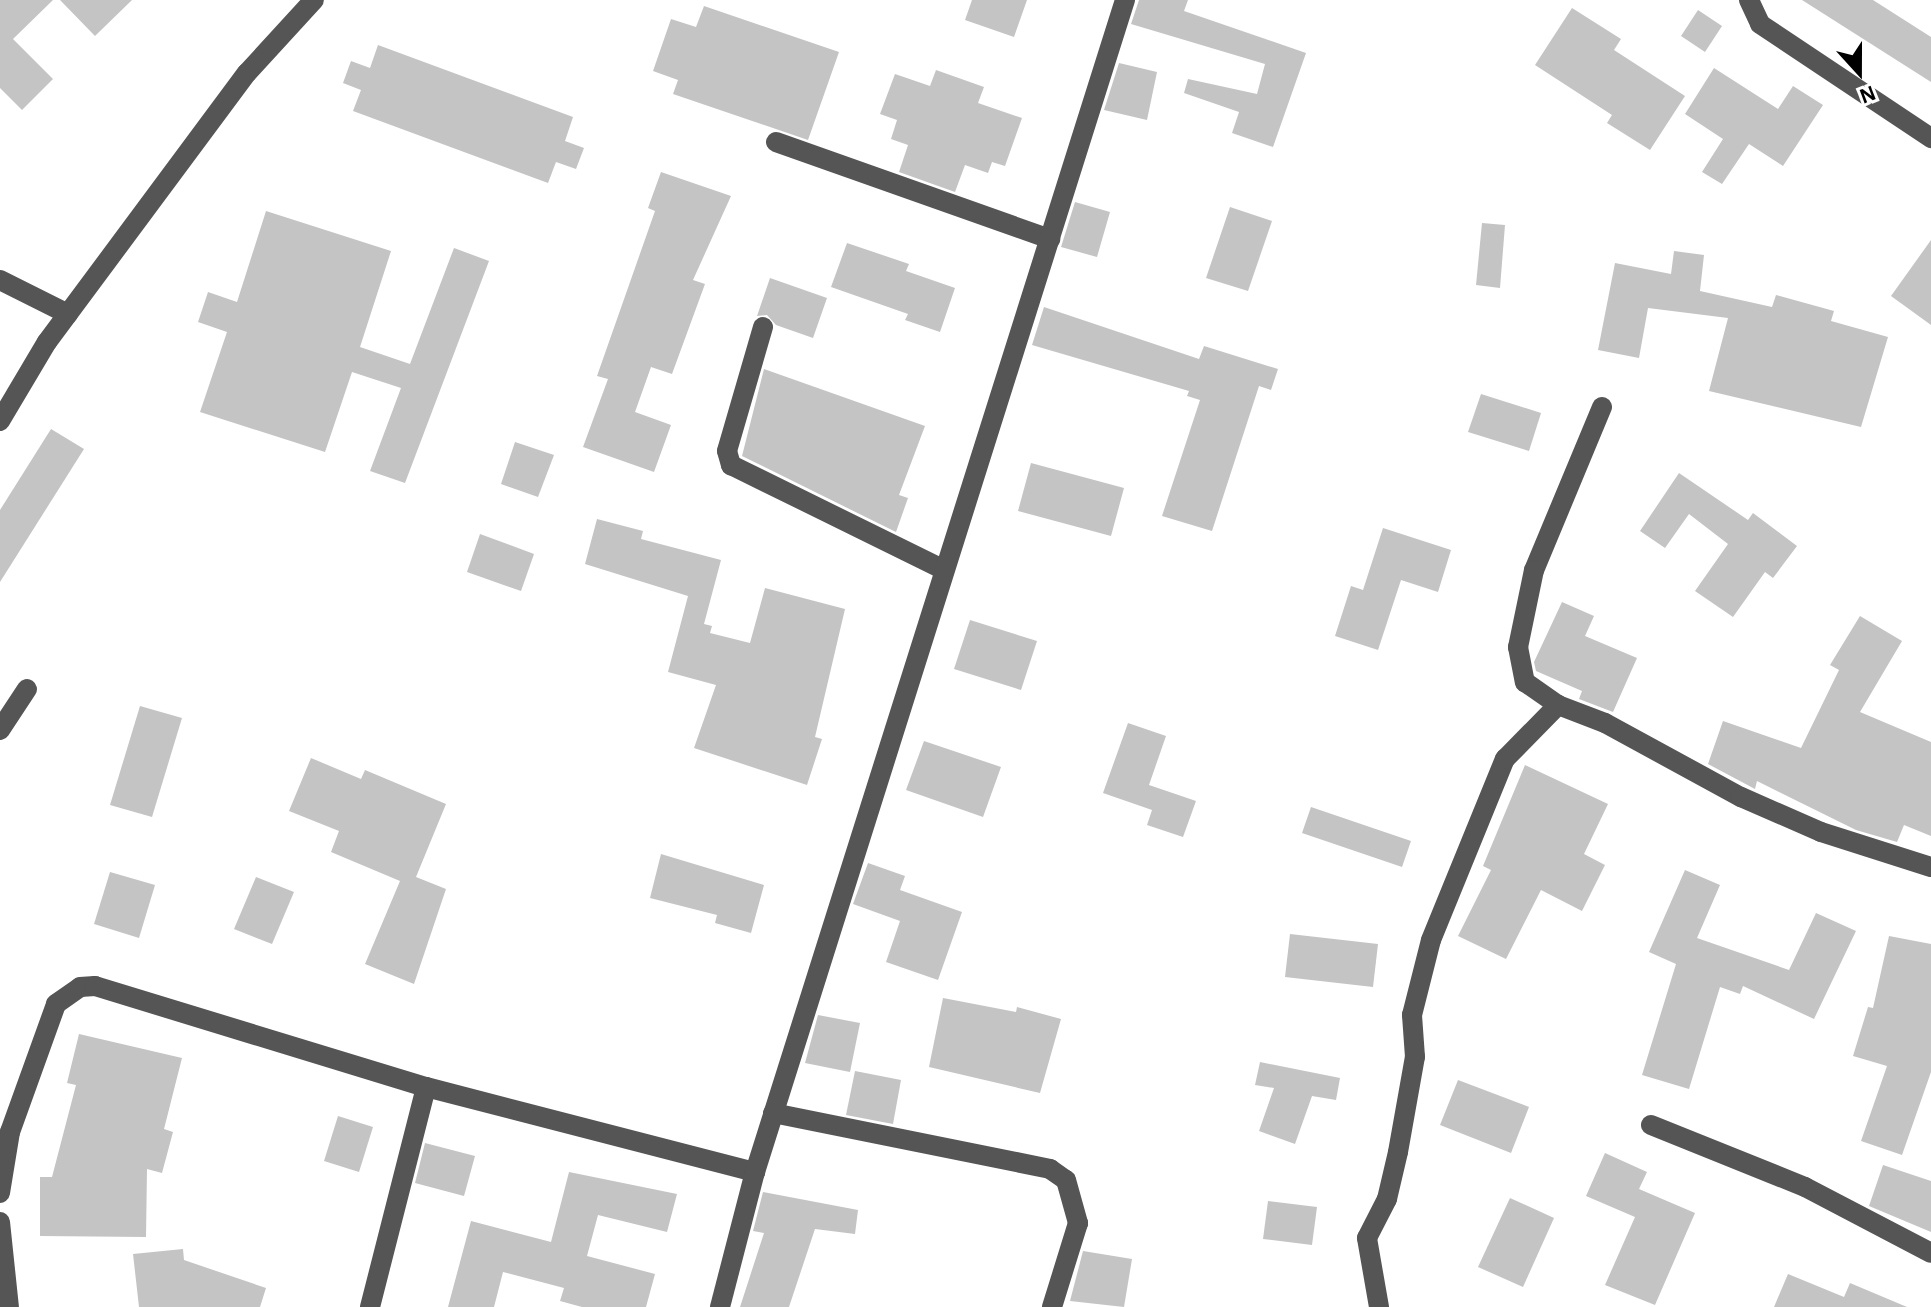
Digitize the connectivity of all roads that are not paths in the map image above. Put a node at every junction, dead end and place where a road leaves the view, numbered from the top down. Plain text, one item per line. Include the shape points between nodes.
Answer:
1 (314, 0) edge
2 (1125, 0) edge
3 (1749, 0) edge
4 (1931, 138) edge
5 (776, 142) dead end
6 (1050, 239) junction
7 (0, 280) edge
8 (68, 314) junction
9 (763, 327) dead end
10 (1602, 407) dead end
11 (0, 421) edge
12 (942, 569) junction
13 (27, 689) dead end
14 (1558, 705) junction
15 (0, 730) edge
16 (1931, 867) edge
17 (426, 1087) junction
18 (773, 1113) junction
19 (1651, 1125) dead end
20 (755, 1172) junction
21 (0, 1193) edge
22 (0, 1222) edge
23 (1931, 1253) edge
24 (2, 1275) edge
25 (9, 1307) edge
26 (370, 1307) edge
27 (720, 1307) edge
28 (1052, 1307) edge
29 (1379, 1307) edge

1 - 8 street via 247,73
2 - 6 street
3 - 4 street via 1760,24
5 - 6 street
6 - 12 street
7 - 8 street
8 - 11 street
9 - 12 street via 727,451 731,465
10 - 14 street via 1534,570 1518,647 1525,682
12 - 18 street via 879,793
13 - 15 street
14 - 16 street via 1605,723 1741,797 1821,832
14 - 29 street via 1505,759 1431,940 1412,1015 1415,1057 1398,1152 1387,1199 1367,1238
17 - 20 street
17 - 21 street via 95,986 80,987 65,993 50,1019 10,1132
17 - 26 street
18 - 20 street
18 - 28 street via 1050,1169 1066,1180 1078,1223
19 - 23 street via 1793,1181
20 - 27 street
22 - 24 street
24 - 25 street

